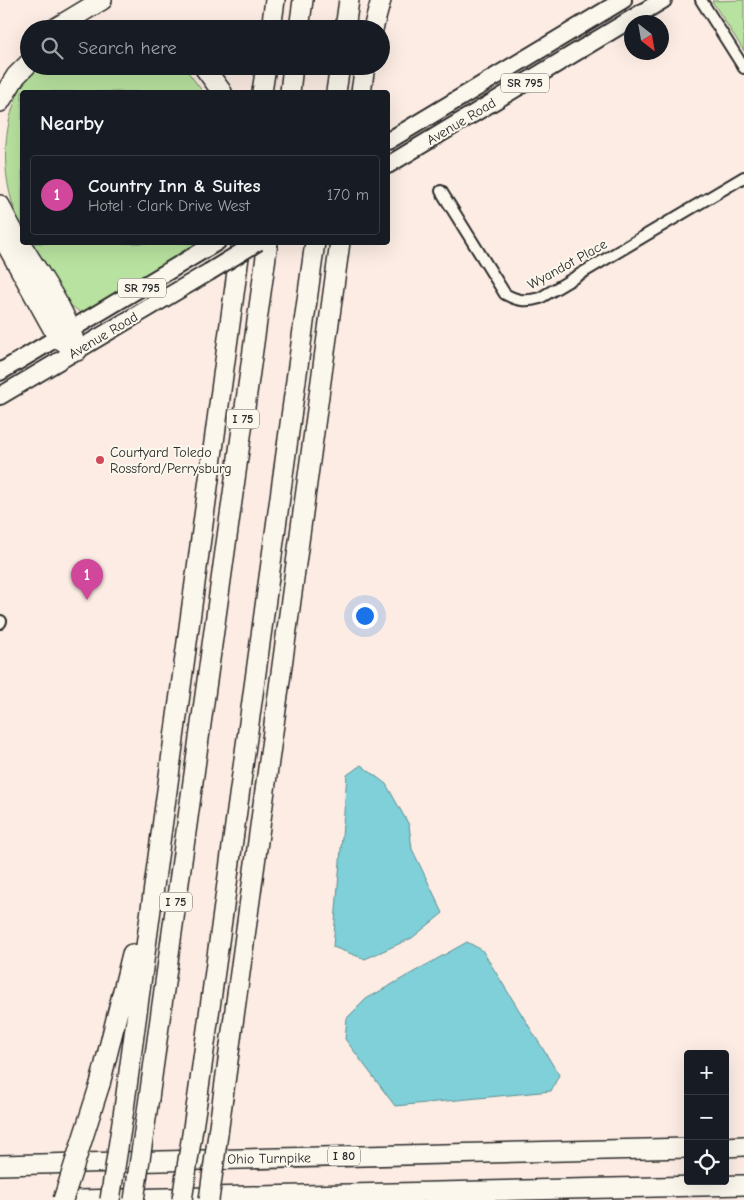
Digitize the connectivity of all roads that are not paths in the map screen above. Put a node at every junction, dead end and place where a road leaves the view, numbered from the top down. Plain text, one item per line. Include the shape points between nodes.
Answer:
1 (102, 0) edge
2 (275, 0) edge
3 (303, 0) edge
4 (349, 0) edge
5 (373, 0) edge
6 (381, 0) edge
7 (623, 0) edge
8 (664, 0) edge
9 (702, 0) edge
10 (69, 20) edge
11 (272, 20) edge
12 (300, 20) edge
13 (346, 20) edge
14 (372, 20) edge
15 (374, 20) edge
16 (20, 57) edge
17 (744, 68) edge
18 (20, 72) edge
19 (210, 75) edge
20 (265, 75) edge
21 (292, 75) edge
22 (339, 75) edge
23 (364, 75) edge
24 (0, 79) edge
25 (221, 90) edge
26 (262, 90) edge
27 (290, 90) edge
28 (336, 90) edge
29 (361, 90) edge
30 (0, 102) edge
31 (390, 140) edge
32 (390, 164) edge
33 (744, 177) edge
34 (441, 191) dead end
35 (0, 205) edge
36 (0, 234) edge
37 (20, 245) edge
38 (20, 245) edge
39 (213, 245) edge
40 (235, 245) edge
41 (241, 245) edge
42 (253, 245) edge
43 (268, 245) edge
44 (315, 245) edge
45 (340, 245) edge
46 (231, 306) junction
47 (65, 334) junction
48 (76, 351) junction
49 (0, 372) edge
50 (0, 396) edge
51 (148, 922) junction
52 (744, 1146) edge
53 (729, 1147) edge
54 (684, 1148) edge
55 (0, 1159) edge
56 (92, 1162) junction
57 (0, 1165) edge
58 (744, 1184) edge
59 (63, 1200) edge
60 (79, 1200) edge
61 (110, 1200) edge
62 (134, 1200) edge
63 (182, 1200) edge
64 (209, 1200) edge

1 - 10 highway
2 - 11 highway
3 - 12 highway
4 - 13 highway
5 - 14 highway
6 - 15 highway
7 - 31 main road, Avenue Road / SR 795
8 - 32 main road, Avenue Road / SR 795
9 - 17 street
16 - 24 highway
18 - 30 highway
19 - 25 highway
20 - 26 highway
21 - 27 highway
22 - 28 highway
23 - 29 highway
33 - 34 street, Wyandot Place via 540,298 529,301 505,294
35 - 38 highway
36 - 47 highway
37 - 47 highway
39 - 47 main road, Avenue Road / SR 795
40 - 46 highway
41 - 46 highway
42 - 48 main road, Avenue Road / SR 795, bridge
43 - 62 highway, I 75, bridge
44 - 63 highway, bridge
45 - 64 highway, bridge
46 - 51 highway
47 - 48 highway
47 - 49 main road, Avenue Road / SR 795
48 - 50 main road, Avenue Road / SR 795
51 - 59 highway, bridge via 135,943 100,1084
51 - 61 highway, bridge
52 - 53 highway
54 - 56 highway, Ohio Turnpike / I 80
55 - 56 highway
56 - 57 highway, Ohio Turnpike / I 80
58 - 60 highway

